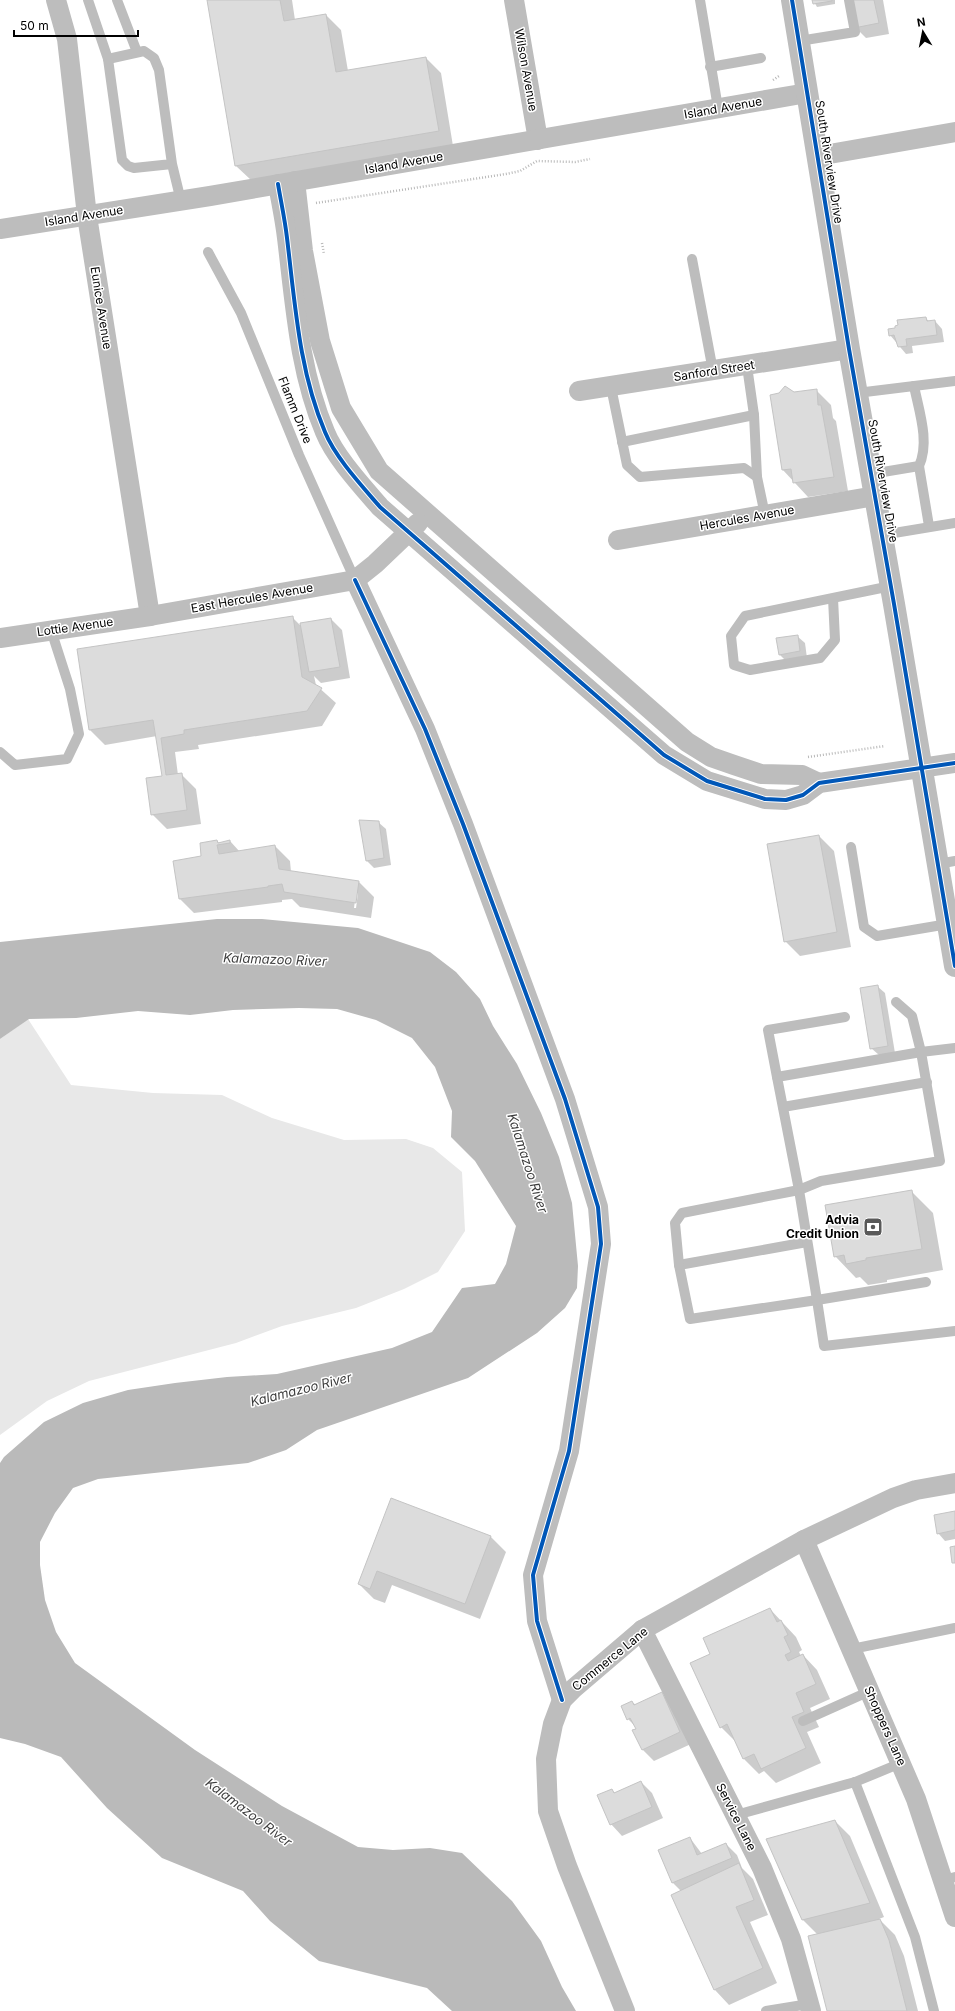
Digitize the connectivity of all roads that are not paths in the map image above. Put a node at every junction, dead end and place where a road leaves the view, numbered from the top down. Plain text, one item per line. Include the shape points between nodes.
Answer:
1 (56, 0) edge
2 (88, 0) edge
3 (117, 0) edge
4 (514, 0) edge
5 (700, 0) edge
6 (792, 0) edge
7 (849, 0) edge
8 (799, 41) junction
9 (137, 52) junction
10 (761, 58) dead end
11 (108, 59) junction
12 (710, 67) junction
13 (807, 93) junction
14 (718, 108) junction
15 (955, 132) edge
16 (538, 140) junction
17 (818, 156) junction
18 (172, 164) junction
19 (286, 183) junction
20 (181, 201) junction
21 (87, 216) junction
22 (0, 229) edge
23 (208, 252) dead end
24 (692, 259) dead end
25 (849, 349) junction
26 (747, 366) junction
27 (713, 371) junction
28 (955, 381) edge
29 (914, 386) junction
30 (611, 387) junction
31 (579, 391) dead end
32 (857, 393) junction
33 (754, 415) junction
34 (622, 442) junction
35 (919, 466) junction
36 (872, 474) junction
37 (756, 477) junction
38 (876, 496) junction
39 (428, 514) junction
40 (765, 515) junction
41 (955, 523) edge
42 (929, 526) junction
43 (409, 532) junction
44 (882, 535) junction
45 (618, 540) dead end
46 (355, 580) junction
47 (891, 586) junction
48 (833, 598) junction
49 (150, 616) junction
50 (50, 630) junction
51 (0, 638) edge
52 (0, 752) edge
53 (955, 763) edge
54 (922, 767) junction
55 (819, 783) junction
56 (850, 847) dead end
57 (946, 863) edge
58 (949, 892) edge
59 (948, 924) junction
60 (955, 966) edge
61 (896, 1002) dead end
62 (845, 1016) dead end
63 (955, 1048) edge
64 (921, 1052) junction
65 (777, 1078) junction
66 (927, 1082) junction
67 (783, 1107) junction
68 (799, 1190) junction
69 (807, 1242) junction
70 (679, 1265) junction
71 (926, 1282) dead end
72 (817, 1300) junction
73 (955, 1331) edge
74 (955, 1483) edge
75 (804, 1540) junction
76 (955, 1628) edge
77 (642, 1630) junction
78 (852, 1649) junction
79 (870, 1691) junction
80 (562, 1700) junction
81 (803, 1720) dead end
82 (901, 1763) junction
83 (855, 1782) junction
84 (736, 1815) junction
85 (949, 1878) edge
86 (955, 1917) edge
87 (810, 2008) edge
88 (625, 2011) edge
89 (766, 2011) edge
90 (934, 2011) edge

1 - 21 street, Eunice Avenue via 67,39
2 - 11 lane
3 - 9 lane
4 - 16 street, Wilson Avenue
5 - 12 lane
6 - 8 street, South Riverview Drive
7 - 8 lane via 855,32
8 - 13 street, South Riverview Drive
9 - 11 lane
9 - 18 lane via 148,52 159,70
10 - 12 lane
11 - 18 lane via 122,160 134,168
12 - 14 lane
13 - 14 street, Island Avenue
13 - 17 street, South Riverview Drive
14 - 16 street, Island Avenue
15 - 17 street
16 - 19 street, Island Avenue
17 - 25 street, South Riverview Drive
18 - 20 lane
19 - 20 street, Island Avenue
19 - 39 street via 303,251 320,341 341,408 379,471
19 - 43 street via 287,237 294,312 307,376 325,432 351,473 380,507
20 - 21 street, Island Avenue
21 - 22 street, Island Avenue
21 - 49 street, Eunice Avenue
23 - 46 lane, Flamm Drive via 241,313 299,456
24 - 27 lane
25 - 26 street, Sanford Street
25 - 32 street, South Riverview Drive
26 - 27 street, Sanford Street
26 - 33 lane
27 - 30 street, Sanford Street
28 - 29 lane
29 - 32 lane
29 - 35 lane via 923,430 922,458
30 - 31 street, Sanford Street
30 - 34 lane
32 - 36 street, South Riverview Drive
33 - 34 lane
33 - 37 lane
34 - 37 lane via 626,465 640,477 744,468
35 - 36 lane
35 - 42 lane
36 - 38 street, South Riverview Drive
37 - 40 lane
38 - 40 street, Hercules Avenue
38 - 44 street, South Riverview Drive
39 - 43 street
39 - 55 street via 687,742 711,757 734,766 762,774 802,775
40 - 45 street, Hercules Avenue
41 - 42 lane
42 - 44 lane
43 - 46 street
43 - 55 street via 664,755 707,781 766,799 786,800 804,795
44 - 47 street, South Riverview Drive
46 - 49 street, East Hercules Avenue
46 - 80 street via 425,729 463,824 565,1099 598,1207 601,1244 569,1452 533,1575 537,1621
47 - 48 lane
47 - 54 street, South Riverview Drive
48 - 48 lane via 745,616 731,636 734,665 750,670 820,658 835,640
49 - 50 street, Lottie Avenue
50 - 51 street, Lottie Avenue
50 - 52 lane via 70,689 79,734 67,759 15,765
53 - 54 street
54 - 55 street
54 - 57 street, South Riverview Drive
56 - 59 lane via 864,926 870,933 877,936
57 - 58 street, South Riverview Drive
58 - 59 street, South Riverview Drive
59 - 60 street, South Riverview Drive
61 - 64 lane via 912,1016
62 - 65 lane via 768,1030
63 - 64 lane
64 - 65 lane
64 - 66 lane
65 - 67 lane
66 - 67 lane
66 - 68 lane via 940,1161 820,1181
67 - 68 lane
68 - 69 lane
68 - 70 lane via 682,1213 675,1223
69 - 70 lane
69 - 72 lane
70 - 72 lane via 690,1319
71 - 72 lane
72 - 73 lane via 824,1346
74 - 75 street, Commerce Lane via 916,1490 893,1498
75 - 77 street, Commerce Lane
75 - 78 street, Shoppers Lane
76 - 78 lane
77 - 80 street, Commerce Lane
77 - 84 street, Service Lane
78 - 79 street, Shoppers Lane
79 - 81 lane
79 - 82 street, Shoppers Lane
80 - 88 street, Commerce Lane via 553,1724 546,1759 548,1811
82 - 83 lane
82 - 85 street, Shoppers Lane
83 - 84 lane
83 - 90 lane via 915,1937
84 - 87 street, Service Lane via 762,1868 791,1939
85 - 86 street, Shoppers Lane
87 - 89 lane

